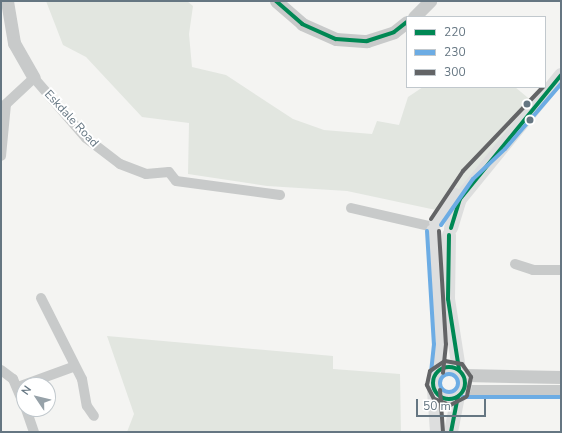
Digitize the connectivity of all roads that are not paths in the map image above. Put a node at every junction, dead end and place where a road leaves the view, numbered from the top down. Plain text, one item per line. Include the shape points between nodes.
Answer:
1 (276, 1) edge
2 (430, 1) edge
3 (5, 2) edge
4 (415, 16) edge
5 (406, 23) edge
6 (561, 75) edge
7 (34, 78) junction
8 (500, 145) junction
9 (1, 156) edge
10 (280, 195) dead end
11 (351, 208) dead end
12 (434, 227) junction
13 (450, 231) junction
14 (515, 264) dead end
15 (561, 270) edge
16 (42, 298) dead end
17 (73, 367) junction
18 (1, 370) edge
19 (437, 372) junction
20 (461, 372) junction
21 (46, 377) edge
22 (517, 377) junction
23 (561, 377) edge
24 (16, 385) edge
25 (434, 390) junction
26 (516, 391) junction
27 (561, 391) edge
28 (460, 394) junction
29 (94, 416) dead end
30 (29, 417) edge
31 (34, 432) edge
32 (436, 432) edge
33 (451, 432) edge

1 - 5 street via 302,24 336,39 367,41 394,32
2 - 4 street
3 - 7 street, Eskdale Road via 14,43
6 - 8 main road
7 - 9 street via 6,104
7 - 10 street, Eskdale Road via 86,138 120,164 146,174 169,172 176,181
8 - 12 main road via 468,175
8 - 13 main road via 460,199
11 - 12 street
12 - 13 main road via 441,238
12 - 19 main road via 440,344
13 - 20 main road via 448,299
14 - 15 street via 532,270
16 - 17 street
17 - 21 street
17 - 29 street via 82,379 87,406
18 - 24 street
19 - 20 main road via 449,366
19 - 25 main road
20 - 22 street
20 - 28 main road
22 - 23 street
22 - 26 street
25 - 28 main road via 444,398
25 - 32 main road
26 - 27 street
26 - 28 street
28 - 33 main road
30 - 31 street

